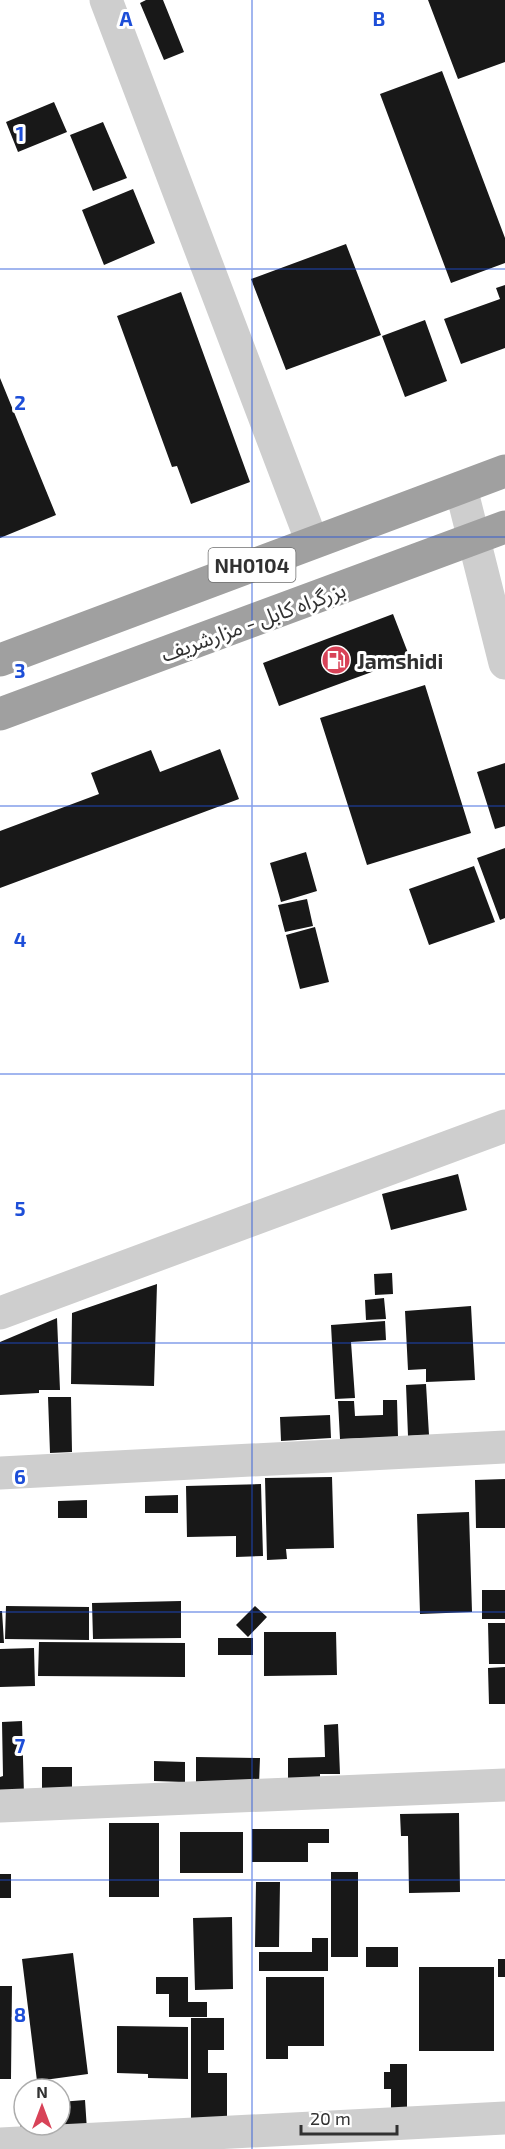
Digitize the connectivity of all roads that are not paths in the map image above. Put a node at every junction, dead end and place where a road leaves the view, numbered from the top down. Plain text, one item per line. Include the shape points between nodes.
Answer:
1 (106, 0) edge
2 (505, 471) edge
3 (461, 488) junction
4 (505, 527) edge
5 (474, 539) junction
6 (312, 542) junction
7 (0, 660) edge
8 (505, 663) edge
9 (0, 714) edge
10 (505, 1126) edge
11 (0, 1313) edge
12 (505, 1448) edge
13 (0, 1473) edge
14 (505, 1785) edge
15 (0, 1806) edge
16 (505, 2118) edge
17 (0, 2144) edge

1 - 6 street
2 - 3 highway, NH0104
3 - 5 street
3 - 6 highway, NH0104
4 - 5 highway, بزرگراه کابل - مزارشریف / NH0104
5 - 8 street
5 - 9 highway, بزرگراه کابل - مزارشریف / NH0104
6 - 7 highway, NH0104
10 - 11 street
12 - 13 street
14 - 15 street
16 - 17 street

